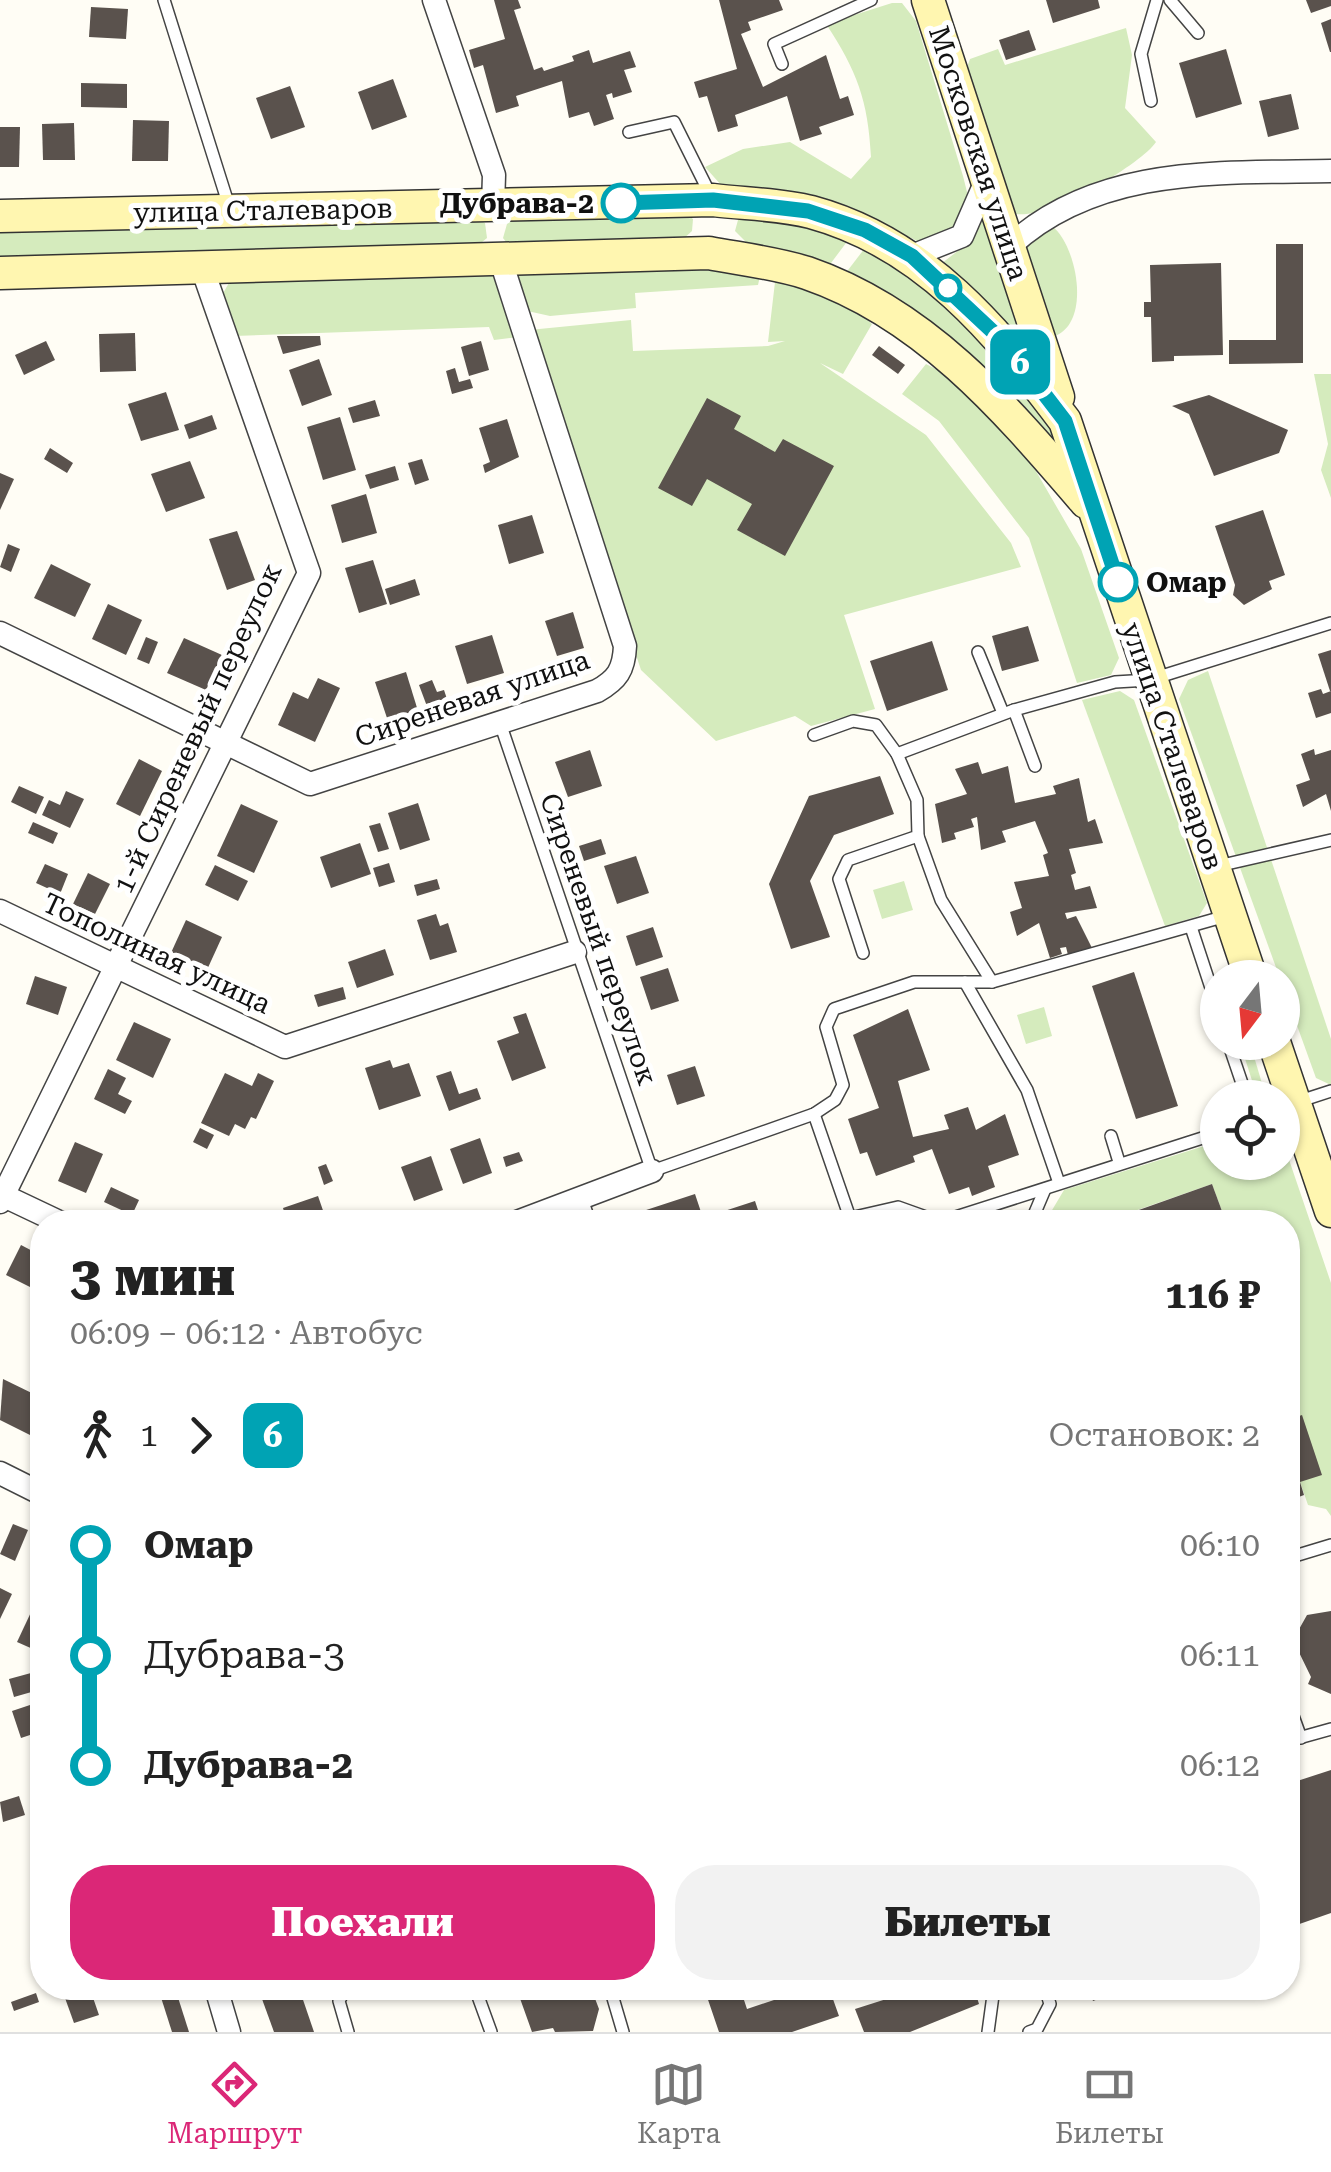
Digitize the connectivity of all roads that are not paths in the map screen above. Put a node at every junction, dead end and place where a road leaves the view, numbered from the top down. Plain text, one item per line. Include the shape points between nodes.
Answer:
1 (164, 0) edge
2 (434, 0) edge
3 (871, 0) edge
4 (928, 0) edge
5 (1158, 0) edge
6 (1170, 0) edge
7 (1198, 33) dead end
8 (782, 64) dead end
9 (1151, 101) dead end
10 (629, 132) dead end
11 (1331, 171) edge
12 (986, 182) junction
13 (713, 200) junction
14 (493, 206) junction
15 (230, 209) junction
16 (0, 216) edge
17 (1010, 246) junction
18 (710, 253) junction
19 (912, 256) junction
20 (500, 258) junction
21 (201, 265) junction
22 (0, 273) edge
23 (1065, 421) junction
24 (1096, 513) junction
25 (1331, 622) edge
26 (0, 633) edge
27 (978, 652) dead end
28 (1149, 680) junction
29 (1009, 712) junction
30 (500, 723) junction
31 (814, 735) dead end
32 (225, 743) junction
33 (897, 754) junction
34 (1035, 766) dead end
35 (918, 836) junction
36 (1331, 840) edge
37 (1214, 867) junction
38 (0, 911) edge
39 (1230, 914) junction
40 (1190, 927) junction
41 (575, 952) junction
42 (863, 952) dead end
43 (1201, 960) edge
44 (1245, 960) edge
45 (116, 969) junction
46 (965, 982) junction
47 (992, 982) junction
48 (1331, 1091) edge
49 (1300, 1101) edge
50 (814, 1114) junction
51 (1300, 1135) edge
52 (1111, 1136) dead end
53 (1200, 1138) edge
54 (1119, 1162) junction
55 (652, 1170) junction
56 (1060, 1183) junction
57 (1045, 1190) junction
58 (1, 1197) edge
59 (582, 1198) junction
60 (31, 1210) edge
61 (562, 1210) edge
62 (586, 1210) edge
63 (848, 1210) edge
64 (979, 1210) edge
65 (1036, 1210) edge
66 (1331, 1211) edge
67 (0, 1473) edge
68 (30, 1488) edge
69 (1331, 1545) edge
70 (1300, 1554) edge
71 (1331, 1729) edge
72 (1300, 1738) edge
73 (220, 2000) edge
74 (340, 2000) edge
75 (480, 2000) edge
76 (614, 2000) edge
77 (992, 2000) edge
78 (1049, 2000) edge
79 (229, 2032) edge
80 (348, 2032) edge
81 (491, 2032) edge
82 (623, 2032) edge
83 (988, 2032) edge
84 (1029, 2032) edge

1 - 15 lane
2 - 14 street via 494,175
3 - 8 lane via 774,44
4 - 12 main road, Московская улица
5 - 9 lane via 1141,54
6 - 7 lane
10 - 13 lane via 674,122
11 - 17 street via 1178,174 1100,193 1034,224
12 - 17 main road, Московская улица
12 - 19 street via 962,236
13 - 14 main road, улица Сталеваров
13 - 18 main road
13 - 19 main road, улица Сталеваров via 808,211 865,230
14 - 15 main road, улица Сталеваров
14 - 20 main road
15 - 16 main road, улица Сталеваров
17 - 23 main road, Московская улица
18 - 20 main road, улица Сталеваров
18 - 24 main road, улица Сталеваров via 801,271 880,306 962,366
19 - 23 main road, улица Сталеваров via 1006,344
20 - 21 main road, улица Сталеваров
20 - 30 street, Сиреневая улица via 625,646 615,680
21 - 22 main road, улица Сталеваров
21 - 32 street, 1-й Сиреневый переулок via 309,573
23 - 24 main road, улица Сталеваров
24 - 28 main road, улица Сталеваров
25 - 28 lane
26 - 32 street, Сиреневая улица
27 - 29 lane
28 - 29 lane via 1115,682
28 - 37 main road, улица Сталеваров
29 - 33 lane
29 - 34 lane
30 - 32 street, Сиреневая улица via 310,784
30 - 41 lane, Сиреневый переулок
31 - 33 lane via 853,722 876,725
32 - 45 street, 1-й Сиреневый переулок
33 - 35 lane via 918,800
35 - 42 lane via 848,860 839,879
35 - 47 lane via 941,900
36 - 37 lane
37 - 39 main road, улица Сталеваров
38 - 45 street, Тополиная улица
39 - 40 lane
39 - 44 main road, улица Сталеваров
40 - 43 lane
40 - 47 lane
41 - 45 street, Тополиная улица via 286,1047
41 - 55 lane, Сиреневый переулок
45 - 58 street, 1-й Сиреневый переулок
46 - 47 lane
46 - 50 lane via 914,982 834,1009 826,1028 843,1084 835,1100
46 - 56 lane via 1027,1090
48 - 49 lane
50 - 55 lane
50 - 63 lane
51 - 66 main road
52 - 54 lane
53 - 54 lane
54 - 56 lane
55 - 59 street
56 - 57 lane
57 - 64 lane
57 - 65 lane
58 - 60 street
59 - 61 street
59 - 62 lane
67 - 68 street
69 - 70 lane
71 - 72 lane
73 - 79 street
74 - 80 lane
75 - 81 lane
76 - 82 lane
77 - 83 lane
78 - 84 lane via 1037,2029

